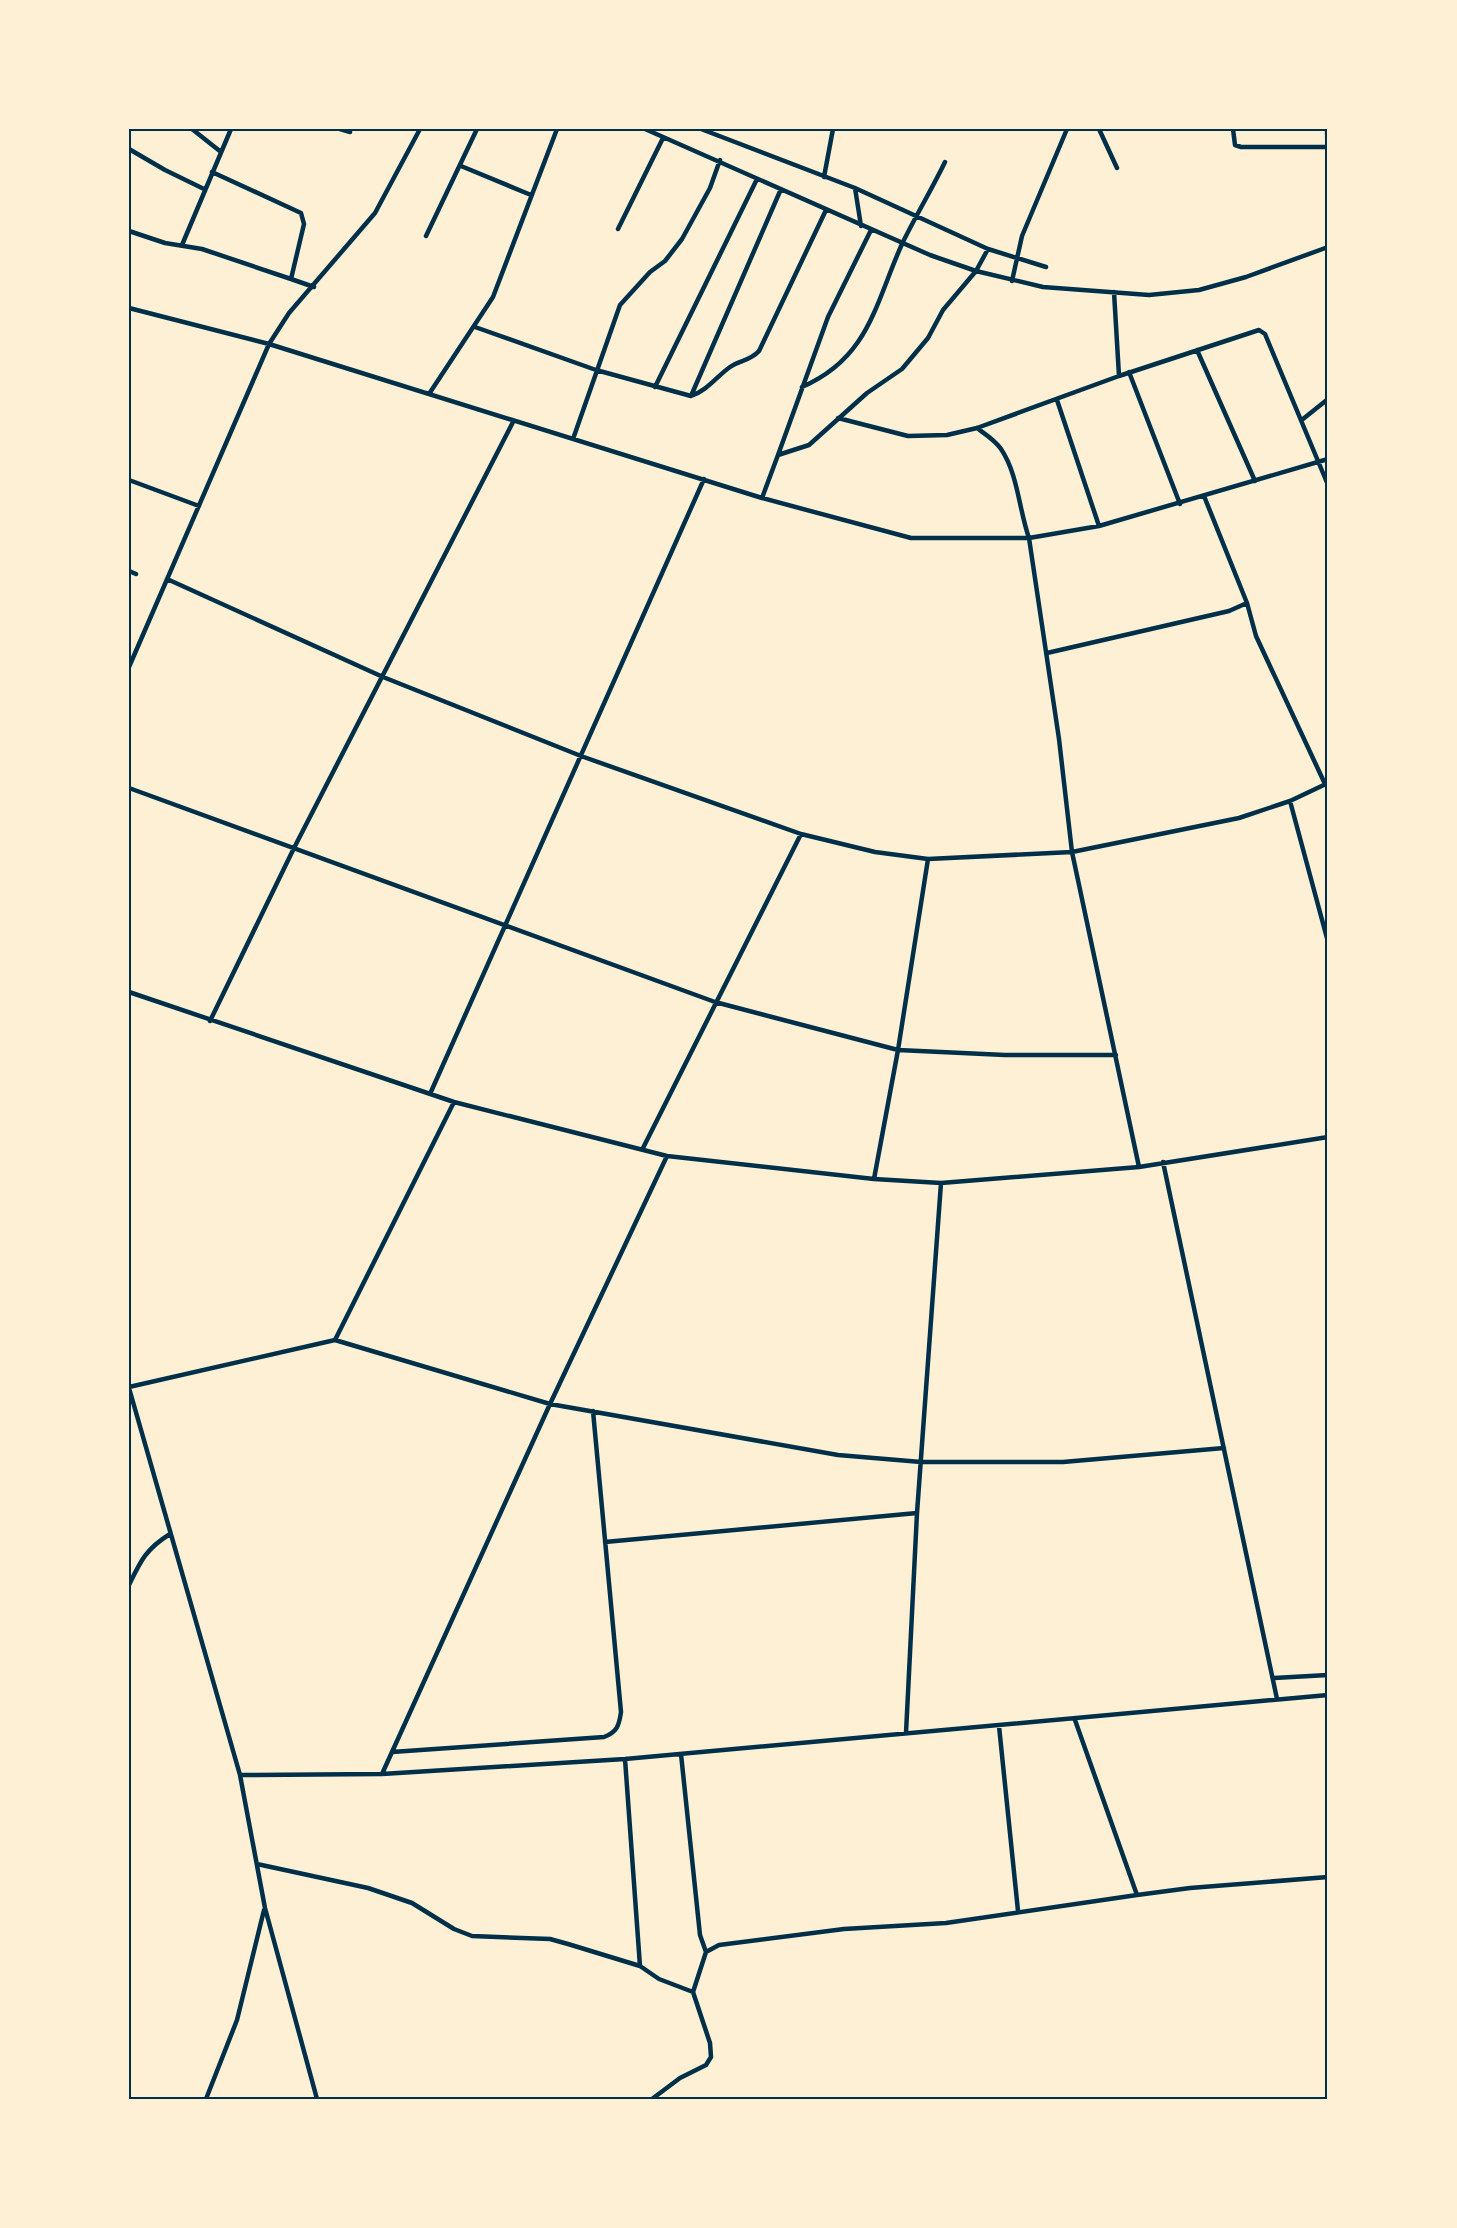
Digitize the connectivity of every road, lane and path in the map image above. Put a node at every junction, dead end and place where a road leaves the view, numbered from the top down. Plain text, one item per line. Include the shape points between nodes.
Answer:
1 (192, 129) edge
2 (231, 129) edge
3 (340, 129) edge
4 (420, 129) edge
5 (477, 129) edge
6 (556, 129) edge
7 (645, 129) edge
8 (701, 129) edge
9 (833, 129) edge
10 (1067, 129) edge
11 (1099, 129) edge
12 (1233, 129) edge
13 (1327, 129) edge
14 (350, 132) dead end
15 (663, 138) junction
16 (1327, 147) edge
17 (129, 149) edge
18 (221, 152) junction
19 (720, 160) junction
20 (945, 162) dead end
21 (461, 166) junction
22 (1117, 168) dead end
23 (1328, 171) edge
24 (212, 172) junction
25 (824, 177) junction
26 (757, 178) junction
27 (855, 188) junction
28 (204, 189) junction
29 (782, 189) junction
30 (531, 195) junction
31 (826, 210) junction
32 (919, 216) junction
33 (861, 226) junction
34 (618, 229) dead end
35 (871, 230) junction
36 (129, 231) edge
37 (426, 236) dead end
38 (902, 243) junction
39 (182, 245) junction
40 (1328, 247) edge
41 (988, 249) junction
42 (1018, 258) junction
43 (1046, 267) dead end
44 (976, 271) junction
45 (291, 279) junction
46 (1012, 281) junction
47 (314, 287) junction
48 (1114, 292) junction
49 (129, 308) edge
50 (475, 327) junction
51 (269, 344) junction
52 (1197, 350) junction
53 (596, 370) junction
54 (1129, 372) junction
55 (1119, 376) junction
56 (655, 387) junction
57 (802, 387) junction
58 (429, 394) junction
59 (691, 396) junction
60 (1328, 399) edge
61 (1057, 400) junction
62 (838, 418) junction
63 (1303, 420) junction
64 (513, 422) junction
65 (977, 428) junction
66 (573, 439) junction
67 (778, 455) junction
68 (1328, 459) edge
69 (1318, 462) junction
70 (704, 479) junction
71 (129, 480) edge
72 (1254, 480) junction
73 (1328, 485) edge
74 (1204, 496) junction
75 (762, 498) junction
76 (1180, 504) junction
77 (199, 506) junction
78 (1099, 526) junction
79 (1029, 538) junction
80 (129, 571) edge
81 (136, 574) dead end
82 (167, 579) junction
83 (1247, 603) junction
84 (1047, 653) junction
85 (129, 667) edge
86 (383, 677) junction
87 (581, 756) junction
88 (1327, 783) edge
89 (129, 788) edge
90 (1290, 801) junction
91 (801, 834) junction
92 (294, 848) junction
93 (1072, 852) junction
94 (928, 859) junction
95 (505, 927) junction
96 (1328, 942) edge
97 (129, 992) edge
98 (715, 1002) junction
99 (210, 1021) junction
100 (898, 1050) junction
101 (1116, 1055) junction
102 (430, 1094) junction
103 (454, 1102) junction
104 (1328, 1137) edge
105 (643, 1148) junction
106 (666, 1156) junction
107 (1163, 1162) junction
108 (1139, 1167) junction
109 (874, 1179) junction
110 (941, 1183) junction
111 (335, 1340) junction
112 (129, 1387) edge
113 (550, 1404) junction
114 (594, 1411) junction
115 (1224, 1448) junction
116 (921, 1462) junction
117 (917, 1513) junction
118 (170, 1534) junction
119 (605, 1542) junction
120 (129, 1585) edge
121 (1328, 1675) edge
122 (1274, 1678) junction
123 (1328, 1695) edge
124 (1277, 1699) junction
125 (1075, 1720) junction
126 (999, 1726) junction
127 (906, 1733) junction
128 (392, 1752) junction
129 (681, 1754) junction
130 (625, 1759) junction
131 (382, 1774) junction
132 (240, 1775) junction
133 (257, 1864) junction
134 (1328, 1877) edge
135 (1137, 1895) junction
136 (265, 1908) junction
137 (1018, 1911) junction
138 (706, 1952) junction
139 (640, 1966) junction
140 (693, 1992) junction
141 (206, 2099) edge
142 (317, 2099) edge
143 (652, 2099) edge

1 - 18 street
2 - 18 street
3 - 14 street
4 - 47 street via 375,213
5 - 21 street
6 - 30 street
7 - 15 street
8 - 25 street
9 - 25 street
10 - 42 street via 1024,228
11 - 22 street
12 - 16 street via 1233,140 1240,147
13 - 16 street
15 - 19 street
15 - 34 street
16 - 23 street
17 - 28 street
18 - 24 street
19 - 26 street
19 - 53 street via 710,188 682,239 620,305
20 - 32 street
21 - 30 street
21 - 37 street
24 - 28 street
24 - 45 street via 302,213 304,224
25 - 27 street
26 - 29 street
26 - 56 street
27 - 32 street
27 - 33 street
28 - 39 street
29 - 31 street
29 - 59 street
30 - 50 street via 502,275
31 - 33 street
31 - 59 street via 759,351
32 - 38 street
32 - 41 street
33 - 35 street
35 - 38 street
35 - 57 street via 828,317
36 - 39 street
38 - 44 street
38 - 57 street via 868,325 850,355 837,369
39 - 45 street
40 - 48 street via 1198,290 1149,295
41 - 42 street
41 - 44 street
42 - 43 street
42 - 46 street
44 - 46 street
44 - 62 street via 944,310 916,355
45 - 47 street
46 - 48 street via 1064,290
47 - 51 street via 289,313
48 - 55 street
49 - 51 street
50 - 53 street
50 - 58 street
51 - 58 street
51 - 77 street
52 - 54 street
52 - 63 street via 1262,331
52 - 72 street
53 - 56 street
53 - 66 street
54 - 55 street
54 - 76 street
55 - 61 street
56 - 59 street
57 - 67 street
58 - 64 street
60 - 63 street
61 - 65 street via 1002,416
61 - 78 street
62 - 65 street via 908,436 947,435
62 - 67 street via 809,445
63 - 69 street
64 - 66 street
64 - 86 street
65 - 79 street via 1003,451
66 - 70 street
67 - 75 street
68 - 69 street
69 - 72 street
69 - 73 street
70 - 75 street
70 - 87 street
71 - 77 street
72 - 74 street
74 - 76 street
74 - 83 street
75 - 79 street via 911,538
76 - 78 street
77 - 82 street
78 - 79 street
79 - 84 street
80 - 81 street
82 - 85 street
82 - 86 street
83 - 84 street via 1229,611
83 - 88 street via 1256,636
84 - 93 street
86 - 87 street
86 - 92 street
87 - 91 street
87 - 95 street
88 - 90 street
89 - 92 street
90 - 93 street via 1200,828
90 - 96 street
91 - 94 street via 875,852
91 - 98 street
92 - 95 street
92 - 99 street
93 - 94 street
93 - 101 street
94 - 100 street
95 - 98 street
95 - 102 street
97 - 99 street
98 - 100 street
98 - 105 street
99 - 102 street
100 - 101 street
100 - 109 street
101 - 108 street
102 - 103 street
103 - 105 street
103 - 111 street
104 - 107 street
105 - 106 street
106 - 109 street
106 - 113 street
107 - 108 street
107 - 115 street
108 - 110 street
109 - 110 street
110 - 116 street
111 - 112 street
111 - 113 street
112 - 118 street
113 - 114 street
113 - 128 street
114 - 116 street via 816,1452
114 - 119 street
115 - 116 street via 1063,1462
115 - 122 street
116 - 117 street
117 - 119 street
117 - 127 street
118 - 120 street via 145,1553
118 - 132 street
119 - 128 street via 621,1712 614,1733 604,1737
121 - 122 street
122 - 124 street
123 - 124 street
124 - 125 street
125 - 126 street
125 - 135 street
126 - 127 street
126 - 137 street
127 - 129 street
128 - 131 street
129 - 130 street
129 - 138 street via 700,1935
130 - 131 street
130 - 139 street
131 - 132 street
132 - 133 street
133 - 136 street
133 - 139 street via 368,1888 412,1903 472,1936 550,1940
134 - 135 street
135 - 137 street
136 - 141 street via 237,2020
136 - 142 street
137 - 138 street via 946,1923 844,1929 719,1945
138 - 140 street
139 - 140 street via 659,1979
140 - 143 street via 711,2057 706,2065

